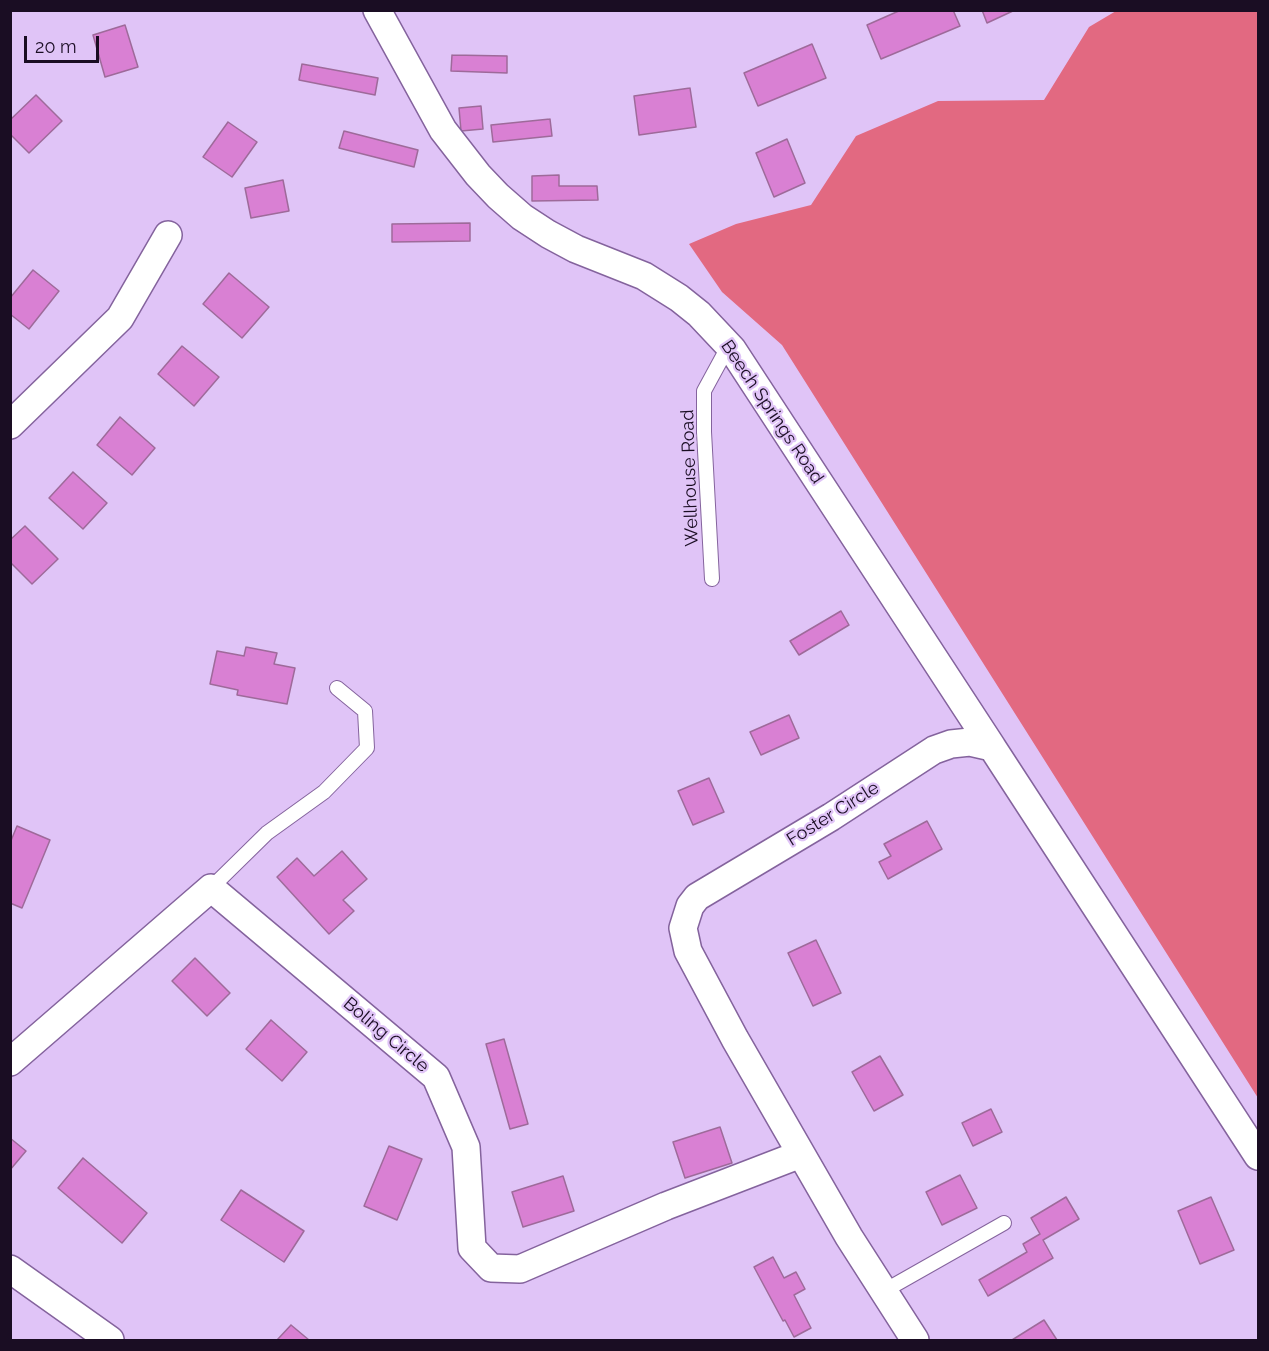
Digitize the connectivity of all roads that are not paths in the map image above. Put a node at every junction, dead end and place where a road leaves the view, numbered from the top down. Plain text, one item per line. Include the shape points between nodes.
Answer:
1 (377, 10) edge
2 (168, 235) dead end
3 (729, 345) junction
4 (13, 416) edge
5 (712, 579) dead end
6 (337, 688) dead end
7 (992, 747) junction
8 (211, 888) junction
9 (10, 1062) edge
10 (801, 1154) junction
11 (1258, 1156) edge
12 (1004, 1223) dead end
13 (10, 1269) edge
14 (884, 1291) junction
15 (110, 1341) edge
16 (915, 1341) edge

1 - 3 street, Beech Springs Road via 443,130 498,196 548,234 644,276 680,298
2 - 4 street via 120,318
3 - 5 lane, Wellhouse Road via 704,391
3 - 7 street, Beech Springs Road
6 - 8 lane via 365,711 367,748 324,792 267,833
7 - 10 street, Foster Circle via 969,742 934,750 698,897 690,906 683,928 688,951
7 - 11 street
8 - 9 street
8 - 10 street, Boling Circle via 436,1077 466,1147 472,1248 491,1268 520,1269 666,1206
10 - 14 street, Foster Circle
12 - 14 lane
13 - 15 street
14 - 16 street, Foster Circle

